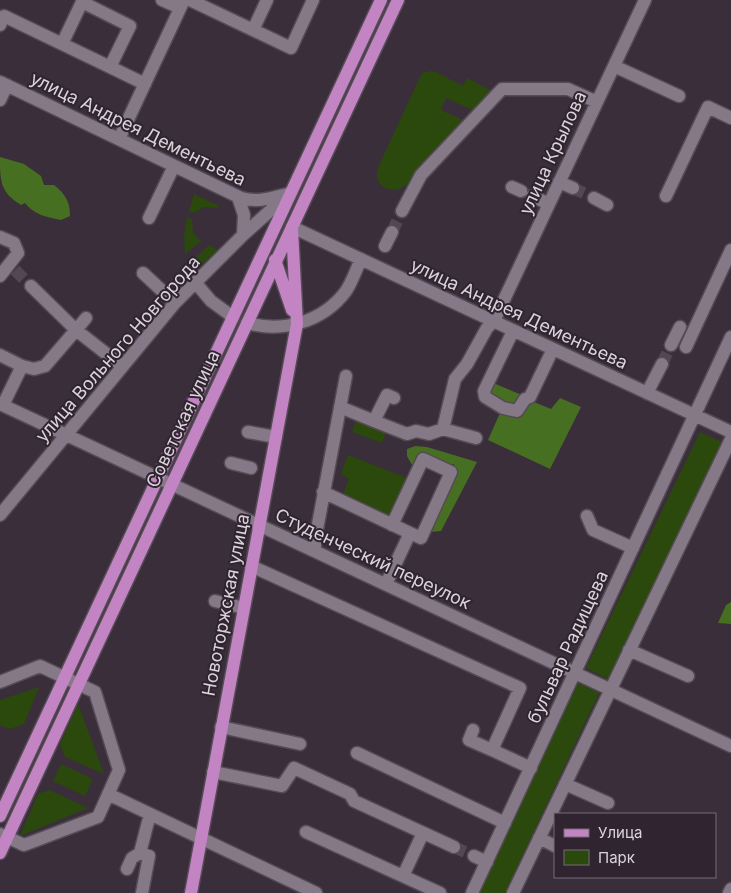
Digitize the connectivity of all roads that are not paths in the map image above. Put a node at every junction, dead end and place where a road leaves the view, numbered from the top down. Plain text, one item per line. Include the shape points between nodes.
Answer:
1 (162, 0) edge
2 (268, 0) edge
3 (313, 0) edge
4 (381, 0) edge
5 (398, 0) edge
6 (645, 0) edge
7 (83, 1) edge
8 (184, 3) edge
9 (0, 25) edge
10 (253, 30) junction
11 (62, 44) junction
12 (614, 66) junction
13 (110, 67) junction
14 (4, 84) edge
15 (144, 84) junction
16 (679, 96) dead end
17 (0, 100) edge
18 (597, 102) junction
19 (731, 118) edge
20 (119, 139) junction
21 (174, 166) junction
22 (559, 182) junction
23 (573, 188) tunnel mouth
24 (522, 191) dead end
25 (291, 192) junction
26 (666, 196) dead end
27 (238, 197) junction
28 (594, 198) tunnel mouth
29 (549, 204) junction
30 (607, 205) dead end
31 (402, 211) tunnel mouth
32 (149, 218) dead end
33 (292, 227) junction
34 (392, 232) tunnel mouth
35 (272, 234) junction
36 (243, 235) junction
37 (0, 237) edge
38 (386, 246) dead end
39 (731, 250) edge
40 (361, 259) junction
41 (275, 264) junction
42 (143, 273) dead end
43 (0, 276) edge
44 (195, 282) junction
45 (31, 286) tunnel mouth
46 (175, 302) junction
47 (233, 317) junction
48 (86, 318) dead end
49 (494, 321) junction
50 (247, 323) junction
51 (297, 324) junction
52 (680, 327) dead end
53 (76, 330) junction
54 (513, 330) junction
55 (731, 337) edge
56 (671, 345) tunnel mouth
57 (686, 347) tunnel mouth
58 (553, 349) junction
59 (0, 355) edge
60 (726, 361) edge
61 (662, 364) tunnel mouth
62 (22, 366) junction
63 (122, 366) junction
64 (346, 376) dead end
65 (490, 379) junction
66 (647, 393) junction
67 (478, 396) dead end
68 (394, 398) dead end
69 (2, 405) edge
70 (340, 407) junction
71 (694, 415) junction
72 (374, 422) junction
73 (443, 429) junction
74 (248, 432) dead end
75 (731, 432) edge
76 (66, 435) junction
77 (276, 437) junction
78 (476, 438) dead end
79 (731, 439) edge
80 (231, 463) dead end
81 (251, 468) dead end
82 (158, 478) junction
83 (172, 484) junction
84 (323, 492) junction
85 (0, 515) edge
86 (586, 516) dead end
87 (259, 525) junction
88 (392, 525) junction
89 (410, 533) junction
90 (633, 548) junction
91 (315, 551) junction
92 (252, 566) junction
93 (386, 584) junction
94 (215, 601) dead end
95 (244, 608) junction
96 (630, 650) junction
97 (575, 673) junction
98 (688, 676) dead end
99 (65, 678) junction
100 (0, 682) edge
101 (79, 684) junction
102 (611, 689) junction
103 (222, 727) junction
104 (473, 730) dead end
105 (300, 744) dead end
106 (731, 746) edge
107 (492, 750) junction
108 (357, 752) dead end
109 (530, 768) junction
110 (213, 772) junction
111 (565, 784) junction
112 (108, 794) junction
113 (608, 803) dead end
114 (150, 814) junction
115 (0, 816) edge
116 (505, 823) junction
117 (306, 832) dead end
118 (423, 833) junction
119 (4, 836) edge
120 (201, 838) junction
121 (539, 838) junction
122 (554, 846) edge
123 (454, 847) tunnel mouth
124 (0, 853) edge
125 (140, 853) junction
126 (474, 856) tunnel mouth
127 (487, 862) junction
128 (127, 869) dead end
129 (403, 876) junction
130 (731, 889) edge
131 (142, 893) edge
132 (190, 893) edge
133 (316, 893) edge
134 (440, 893) edge
135 (472, 893) edge
136 (513, 893) edge
137 (729, 893) edge

1 - 8 street
2 - 10 street
3 - 10 street via 291,48
4 - 25 main road, Советская улица
5 - 33 main road, Советская улица
6 - 12 street, улица Крылова
7 - 11 street
7 - 13 street via 130,26
8 - 10 street
8 - 15 street
9 - 11 street via 4,16
11 - 13 street
12 - 16 street
12 - 18 street, улица Крылова
13 - 15 street
14 - 17 street
14 - 20 street, улица Андрея Дементьева
15 - 20 street
18 - 22 street, улица Крылова
18 - 31 street via 568,89 502,89 421,175
19 - 26 street via 708,107
20 - 21 street, улица Андрея Дементьева
21 - 27 street, улица Андрея Дементьева
21 - 32 street
22 - 23 street
22 - 29 street, улица Крылова
24 - 29 street
25 - 27 street, улица Андрея Дементьева via 257,201
25 - 35 main road, Советская улица
25 - 36 street, улица Вольного Новгорода
27 - 36 street via 244,215
28 - 30 street
29 - 49 street, улица Крылова
33 - 40 street, улица Андрея Дементьева
33 - 41 main road, Советская улица
33 - 51 main road, Новоторжская улица
34 - 38 street
35 - 41 main road
35 - 47 main road, Советская улица
36 - 44 street, улица Вольного Новгорода
37 - 43 street via 14,244 18,252 12,267
39 - 57 street
40 - 49 street, улица Андрея Дементьева
40 - 51 street via 339,299 318,315
41 - 50 main road, Советская улица
41 - 51 main road
42 - 46 street
44 - 46 street, улица Вольного Новгорода
44 - 47 street via 211,301
45 - 53 street
46 - 63 street, улица Вольного Новгорода
47 - 82 main road, Советская улица
48 - 53 street
49 - 54 street, улица Андрея Дементьева
49 - 73 street, улица Крылова via 456,379
50 - 51 street via 270,327
50 - 83 main road, Советская улица
51 - 77 main road, Новоторжская улица
52 - 56 street
53 - 62 street via 45,366
53 - 63 street
54 - 58 street, улица Андрея Дементьева
54 - 65 street
55 - 60 street, бульвар Радищева
58 - 65 street via 530,397 516,411 485,398 484,391
58 - 66 street, улица Андрея Дементьева
59 - 62 street
60 - 71 street, бульвар Радищева
61 - 66 street
62 - 69 street
63 - 76 street, улица Вольного Новгорода
64 - 70 street
65 - 67 street
66 - 71 street, улица Андрея Дементьева
68 - 72 street via 387,395
69 - 76 street, Студенческий переулок
70 - 72 street
70 - 84 street
71 - 75 street, улица Андрея Дементьева
71 - 90 street, бульвар Радищева
72 - 73 street via 407,434 416,431 429,434
73 - 78 street
74 - 77 street
76 - 82 street, Студенческий переулок
76 - 85 street, улица Вольного Новгорода
77 - 87 main road, Новоторжская улица
79 - 96 street
80 - 81 street
82 - 83 street, Студенческий переулок
82 - 99 main road, Советская улица
83 - 87 street, Студенческий переулок
83 - 101 main road, Советская улица
84 - 88 street
84 - 91 street
86 - 90 street via 593,530
87 - 91 street, Студенческий переулок
87 - 92 main road, Новоторжская улица
88 - 89 street
88 - 89 street via 423,459 452,472 421,538
89 - 93 street
90 - 97 street, бульвар Радищева
91 - 93 street, Студенческий переулок
92 - 95 main road, Новоторжская улица
92 - 107 street via 520,688
93 - 97 street, Студенческий переулок
94 - 95 street
95 - 103 main road, Новоторжская улица
96 - 98 street
96 - 102 street
97 - 102 street, Студенческий переулок
97 - 109 street, бульвар Радищева
99 - 100 street via 40,666
99 - 101 street
99 - 115 main road, Советская улица
101 - 112 street via 95,692 119,770
101 - 119 main road, Советская улица
102 - 106 street, Студенческий переулок
102 - 111 street
103 - 105 street
103 - 110 main road, Новоторжская улица
104 - 107 street via 469,740
107 - 109 street
108 - 116 street
109 - 116 street, бульвар Радищева
110 - 118 street via 282,786 294,768
110 - 120 main road, Новоторжская улица
111 - 113 street
111 - 121 street
112 - 114 street
112 - 119 street via 98,817 24,845
114 - 120 street
114 - 125 street
116 - 127 street, бульвар Радищева
117 - 129 street
118 - 123 street
118 - 129 street
119 - 124 main road, Советская улица
120 - 132 main road, Новоторжская улица
120 - 133 street
121 - 122 street
121 - 136 street
125 - 128 street via 132,858
125 - 131 street via 149,856
126 - 127 street
127 - 135 street, бульвар Радищева
129 - 134 street
130 - 137 street

